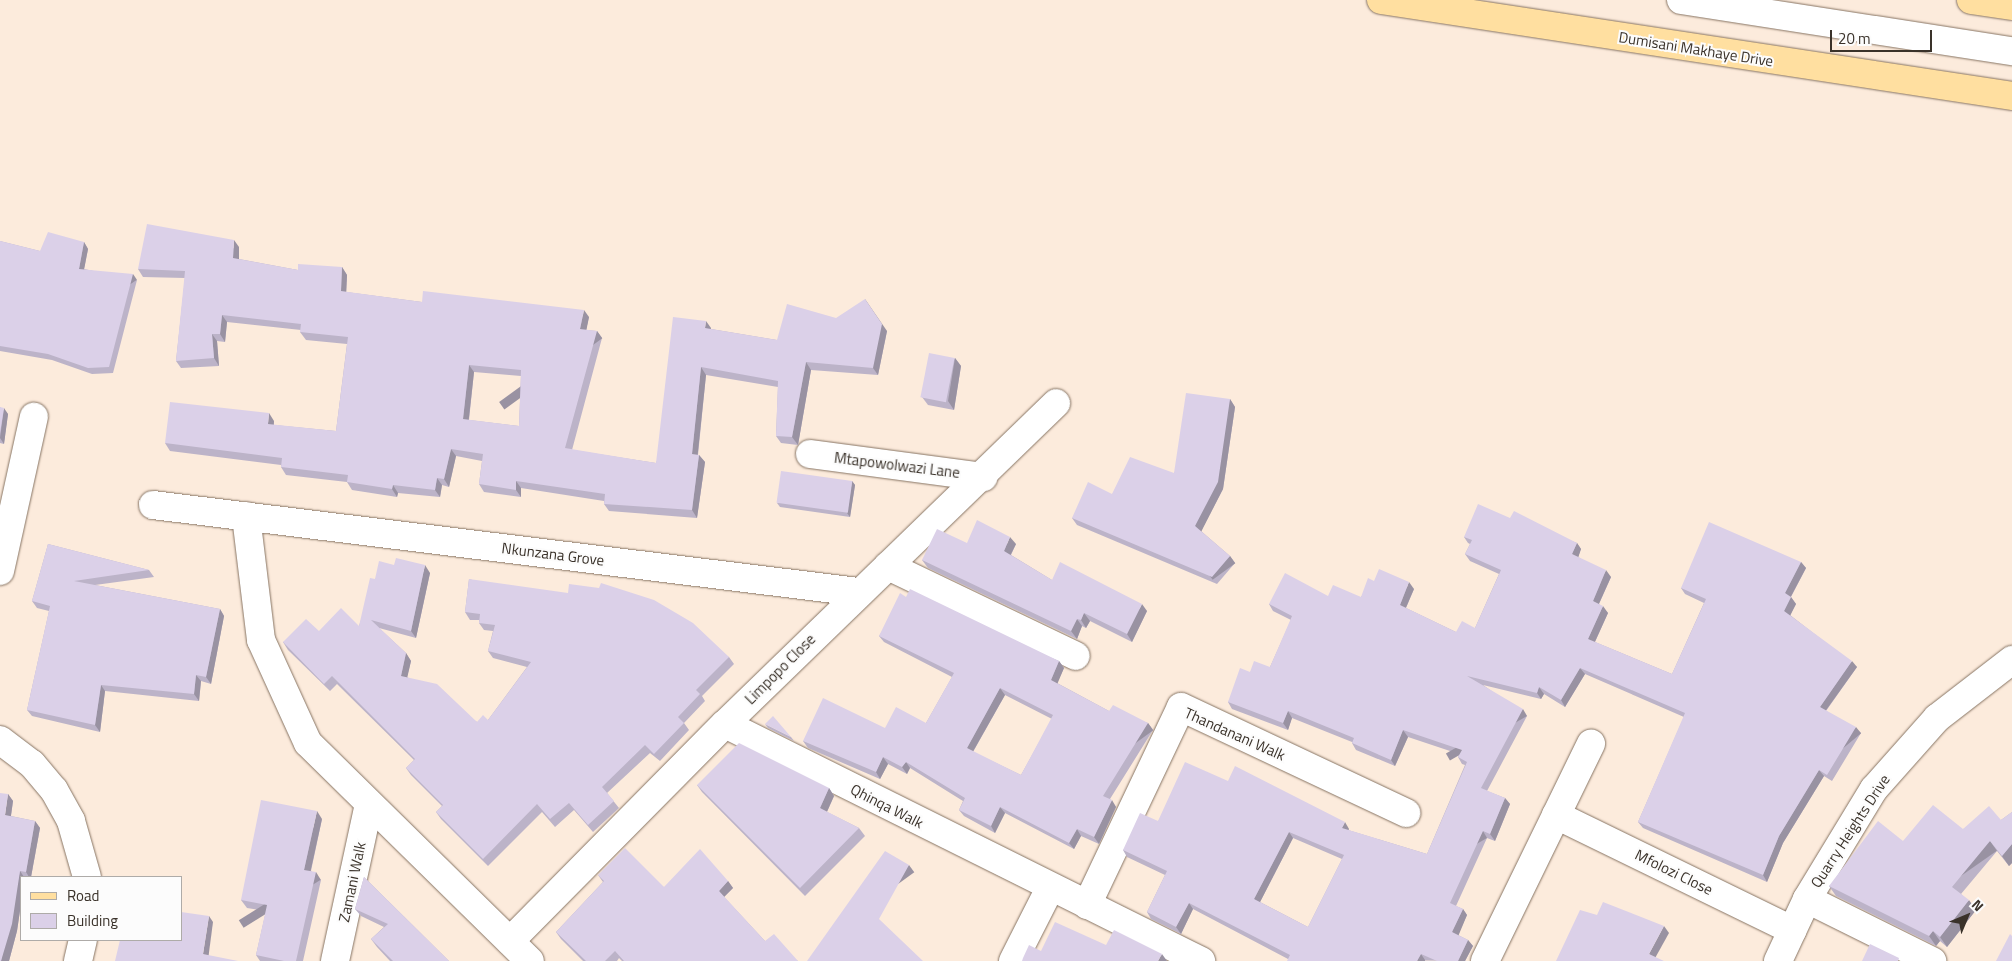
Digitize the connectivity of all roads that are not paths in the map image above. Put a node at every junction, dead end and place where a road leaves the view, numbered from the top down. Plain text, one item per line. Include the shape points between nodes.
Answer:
1 (1381, 0) edge
2 (1681, 0) edge
3 (1971, 0) edge
4 (2012, 6) edge
5 (2012, 51) edge
6 (2012, 96) edge
7 (1056, 403) dead end
8 (34, 417) dead end
9 (810, 454) dead end
10 (983, 476) junction
11 (153, 505) dead end
12 (246, 516) junction
13 (888, 566) junction
14 (0, 571) edge
15 (859, 592) junction
16 (1076, 656) dead end
17 (2012, 660) edge
18 (725, 724) junction
19 (0, 740) edge
20 (1591, 744) dead end
21 (370, 804) junction
22 (1406, 813) dead end
23 (1556, 815) junction
24 (86, 876) edge
25 (1050, 888) junction
26 (1807, 899) junction
27 (1088, 904) junction
28 (1792, 930) junction
29 (83, 941) edge
30 (510, 941) junction
31 (78, 961) edge
32 (335, 961) edge
33 (530, 961) edge
34 (1013, 961) edge
35 (1201, 961) edge
36 (1485, 961) edge
37 (1778, 961) edge
38 (1932, 961) edge

1 - 6 main road, Dumisani Makhaye Drive
2 - 5 street
3 - 4 main road
7 - 10 street, Limpopo Close
8 - 14 street
9 - 10 street, Mtapowolwazi Lane
10 - 13 street, Limpopo Close
11 - 12 street, Nkunzana Grove
12 - 15 street, Nkunzana Grove
12 - 21 street via 261,640 280,690 308,743
13 - 15 street, Limpopo Close
13 - 16 street
15 - 18 street, Limpopo Close
17 - 26 street, Quarry Heights Drive via 1937,718 1901,756 1874,789
18 - 25 street, Qhinqa Walk
18 - 30 street, Limpopo Close
19 - 24 street via 32,764 54,790 71,821
20 - 23 street
21 - 30 street
21 - 32 street, Zamani Walk
22 - 27 street, Thandanani Walk via 1181,707
23 - 28 street, Mfolozi Close
23 - 36 street
25 - 27 street, Qhinqa Walk
25 - 34 street
26 - 28 street, Quarry Heights Drive
26 - 38 street
27 - 35 street, Qhinqa Walk
28 - 37 street, Quarry Heights Drive
29 - 31 street
30 - 33 street

